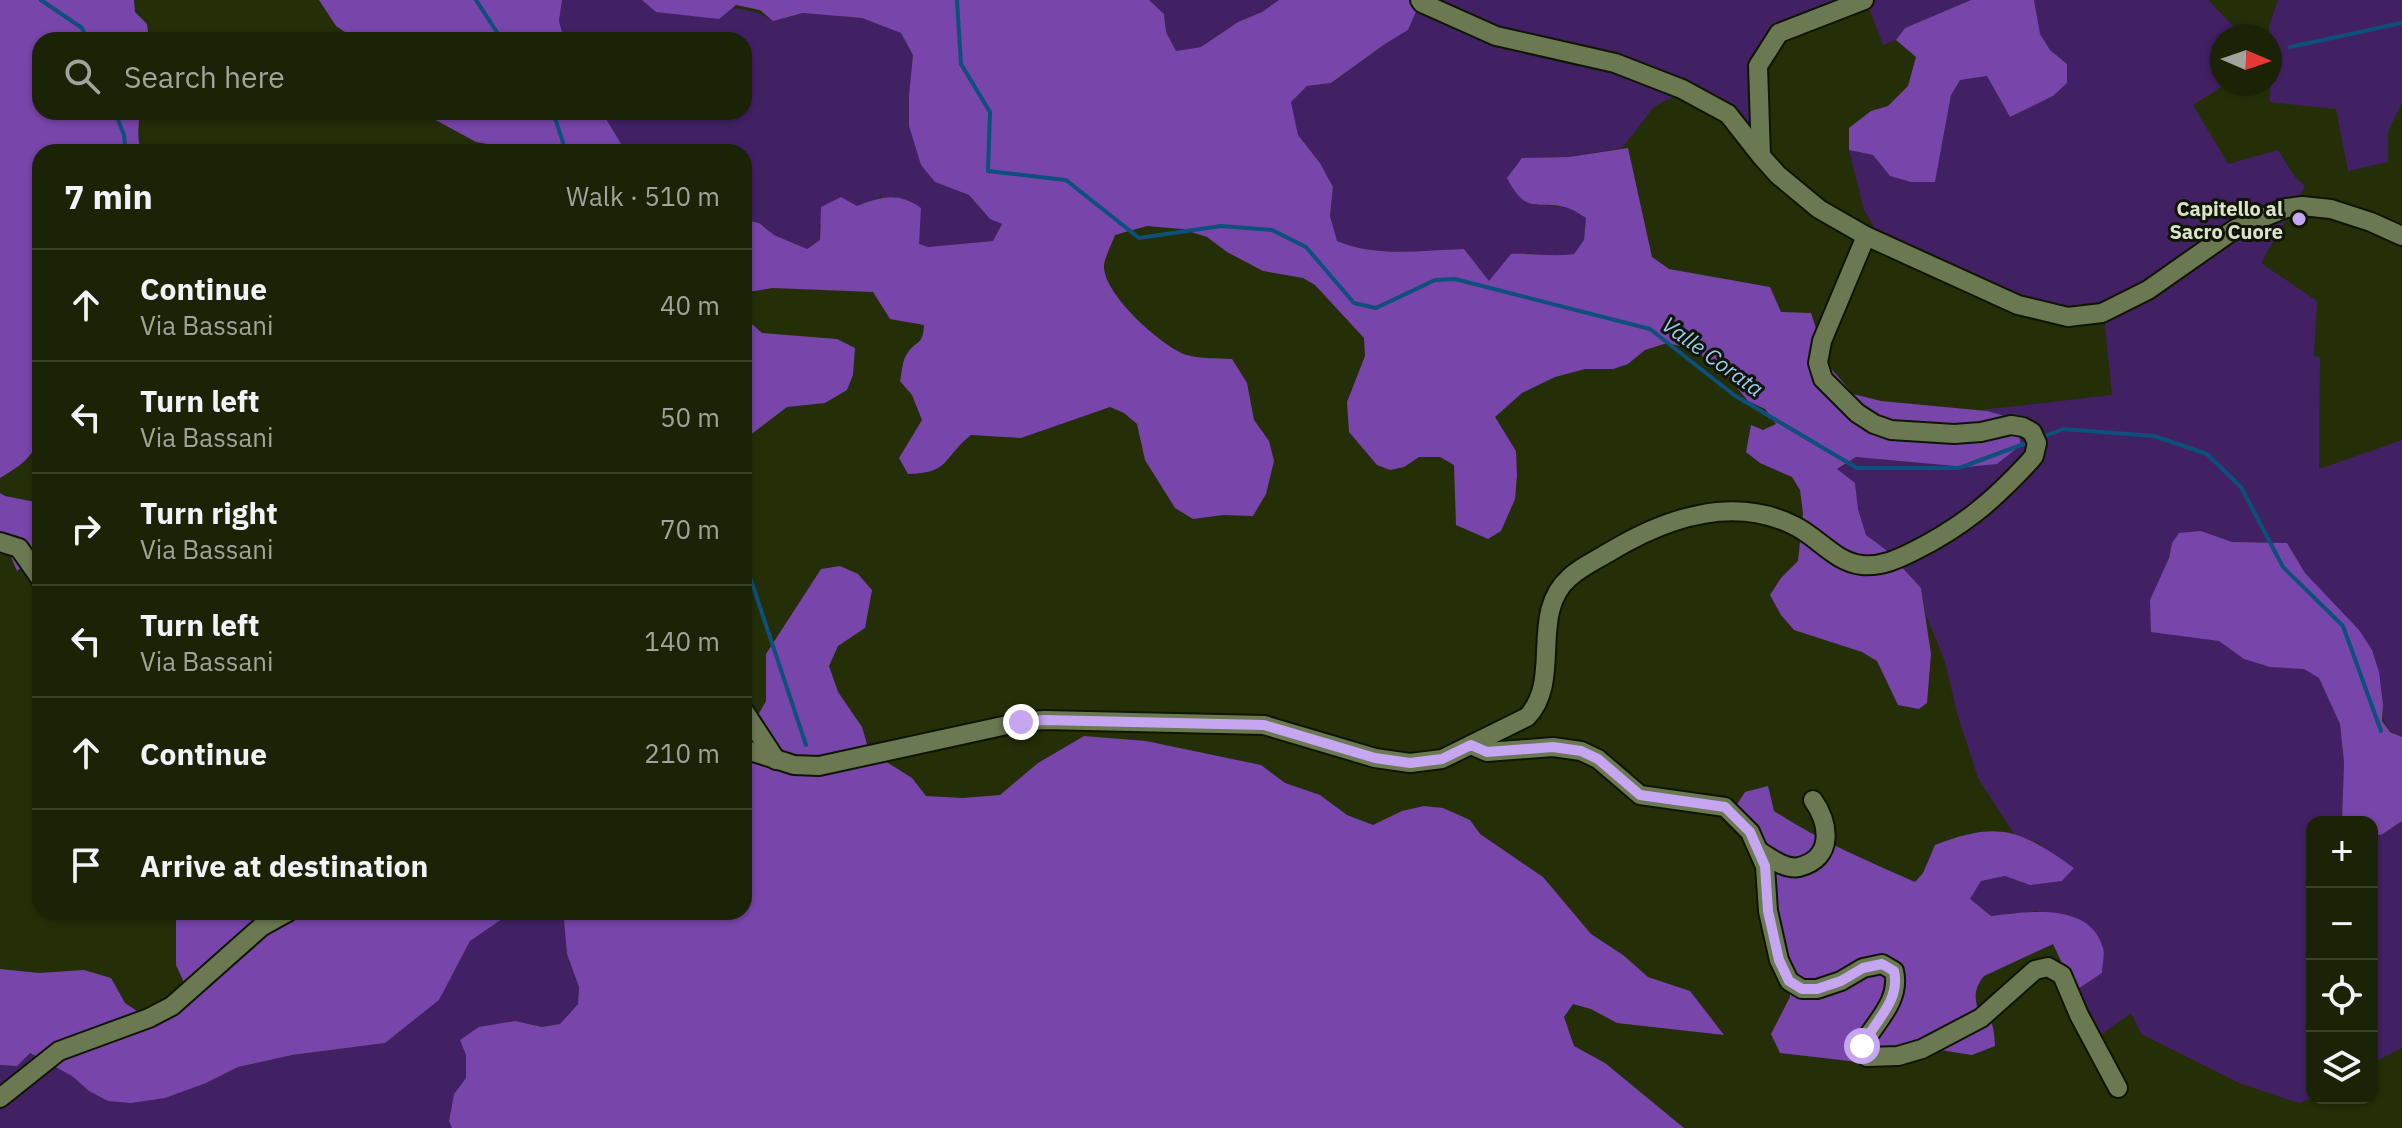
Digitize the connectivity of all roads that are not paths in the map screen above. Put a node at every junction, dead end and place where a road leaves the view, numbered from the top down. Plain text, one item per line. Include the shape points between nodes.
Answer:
1 (1420, 0) edge
2 (1864, 0) edge
3 (1761, 156) junction
4 (1866, 236) junction
5 (2402, 236) edge
6 (0, 542) edge
7 (32, 567) edge
8 (752, 723) edge
9 (1471, 745) junction
10 (752, 752) edge
11 (776, 760) junction
12 (1813, 800) dead end
13 (1759, 851) junction
14 (274, 920) edge
15 (2118, 1088) dead end
16 (0, 1098) edge

1 - 3 street via 1496,36 1615,63 1682,89 1728,114
2 - 3 street via 1779,33 1758,66
3 - 4 street via 1819,209
4 - 5 street via 2018,305 2085,316 2148,290 2251,221 2286,208 2348,214
4 - 9 street via 1820,347 1820,372 1829,386 1857,413 1891,430 1971,434 2018,426 2032,432 2037,443 2034,456 1978,512 1943,536 1873,565 1852,563 1793,524 1753,513 1705,513 1667,523 1579,570 1562,585 1549,617 1535,708
6 - 7 street via 19,548
8 - 11 street
9 - 11 street via 1442,759 1410,763 1264,725 1044,720 819,766
9 - 13 street via 1487,752 1553,747 1581,751 1640,795 1725,807 1750,832
10 - 11 street
12 - 13 street via 1827,830 1815,859 1798,868
13 - 15 street via 1779,960 1789,981 1802,989 1817,989 1863,968 1882,964 1894,971 1897,985 1862,1046 1867,1057 1922,1049 1981,1018 2035,970 2048,967 2062,975
14 - 16 street via 172,1006 59,1051

